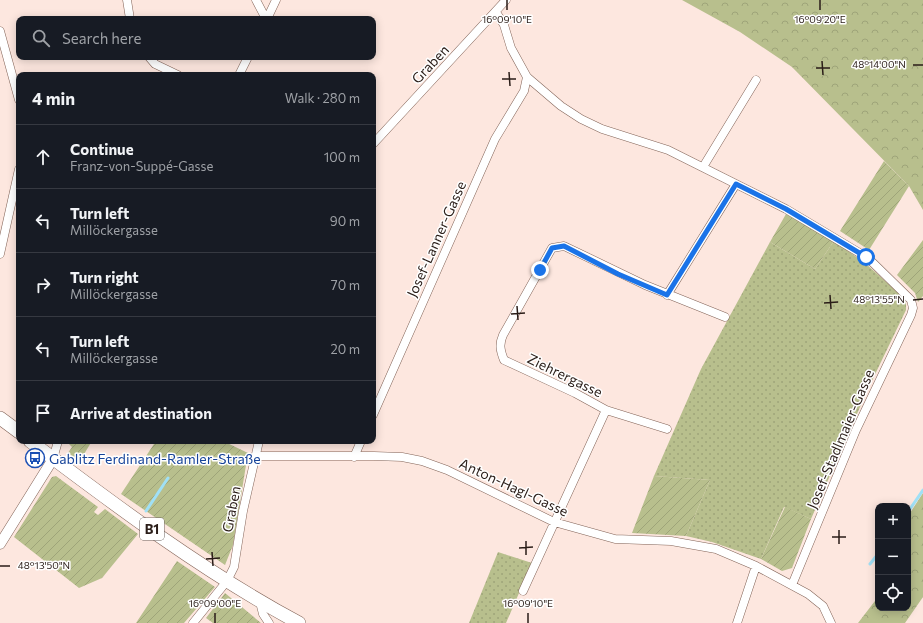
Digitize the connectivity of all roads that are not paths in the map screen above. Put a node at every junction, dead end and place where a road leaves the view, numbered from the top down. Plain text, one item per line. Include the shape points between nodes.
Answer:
1 (127, 0) edge
2 (256, 0) edge
3 (276, 0) edge
4 (506, 0) edge
5 (496, 12) junction
6 (130, 16) edge
7 (265, 16) edge
8 (268, 16) edge
9 (0, 31) edge
10 (152, 60) edge
11 (246, 60) edge
12 (172, 72) edge
13 (240, 72) edge
14 (527, 77) junction
15 (756, 80) dead end
16 (16, 89) edge
17 (376, 141) edge
18 (703, 167) junction
19 (16, 182) edge
20 (736, 184) junction
21 (0, 254) edge
22 (667, 295) junction
23 (725, 317) dead end
24 (376, 408) edge
25 (606, 410) junction
26 (0, 418) edge
27 (667, 429) dead end
28 (16, 430) edge
29 (34, 444) edge
30 (57, 444) edge
31 (258, 444) edge
32 (360, 444) edge
33 (256, 456) junction
34 (354, 457) junction
35 (54, 459) junction
36 (554, 522) junction
37 (0, 544) edge
38 (756, 566) junction
39 (228, 581) junction
40 (792, 585) junction
41 (523, 592) dead end
42 (260, 602) junction
43 (193, 623) edge
44 (269, 623) edge
45 (299, 623) edge
46 (737, 623) edge
47 (831, 623) edge

1 - 6 street
2 - 7 street
3 - 8 street
4 - 5 street, Graben
5 - 14 street
5 - 17 street, Graben
9 - 16 street
10 - 12 street
11 - 13 street
14 - 18 street via 561,106 581,119 602,129 668,150
14 - 24 street, Josef-Lanner-Gasse via 524,91 495,139
15 - 18 street
18 - 20 street
19 - 21 street
20 - 22 street
20 - 40 street, Josef-Stadlmaier-Gasse via 786,209 868,258 906,293 912,304 911,315 856,430
22 - 23 street
22 - 25 street, Ziehrergasse via 618,274 564,246 552,248 517,310 500,343 504,360
25 - 27 street, Ziehrergasse
25 - 36 street
26 - 28 main road
29 - 35 main road, B1
30 - 35 street
31 - 33 street, Graben
32 - 34 street
33 - 34 street, Anton-Hagl-Gasse
33 - 39 street, Graben via 243,511 234,567
34 - 36 street, Anton-Hagl-Gasse via 402,457 422,461 447,470
35 - 37 street
35 - 39 main road, B1
36 - 38 street, Anton-Hagl-Gasse via 615,539 671,541 716,549
36 - 41 street
38 - 40 street, Anton-Hagl-Gasse
38 - 46 street
39 - 42 main road, B1
39 - 43 street, Graben
40 - 47 street, Anton-Hagl-Gasse via 823,606
42 - 44 street
42 - 45 main road, B1

